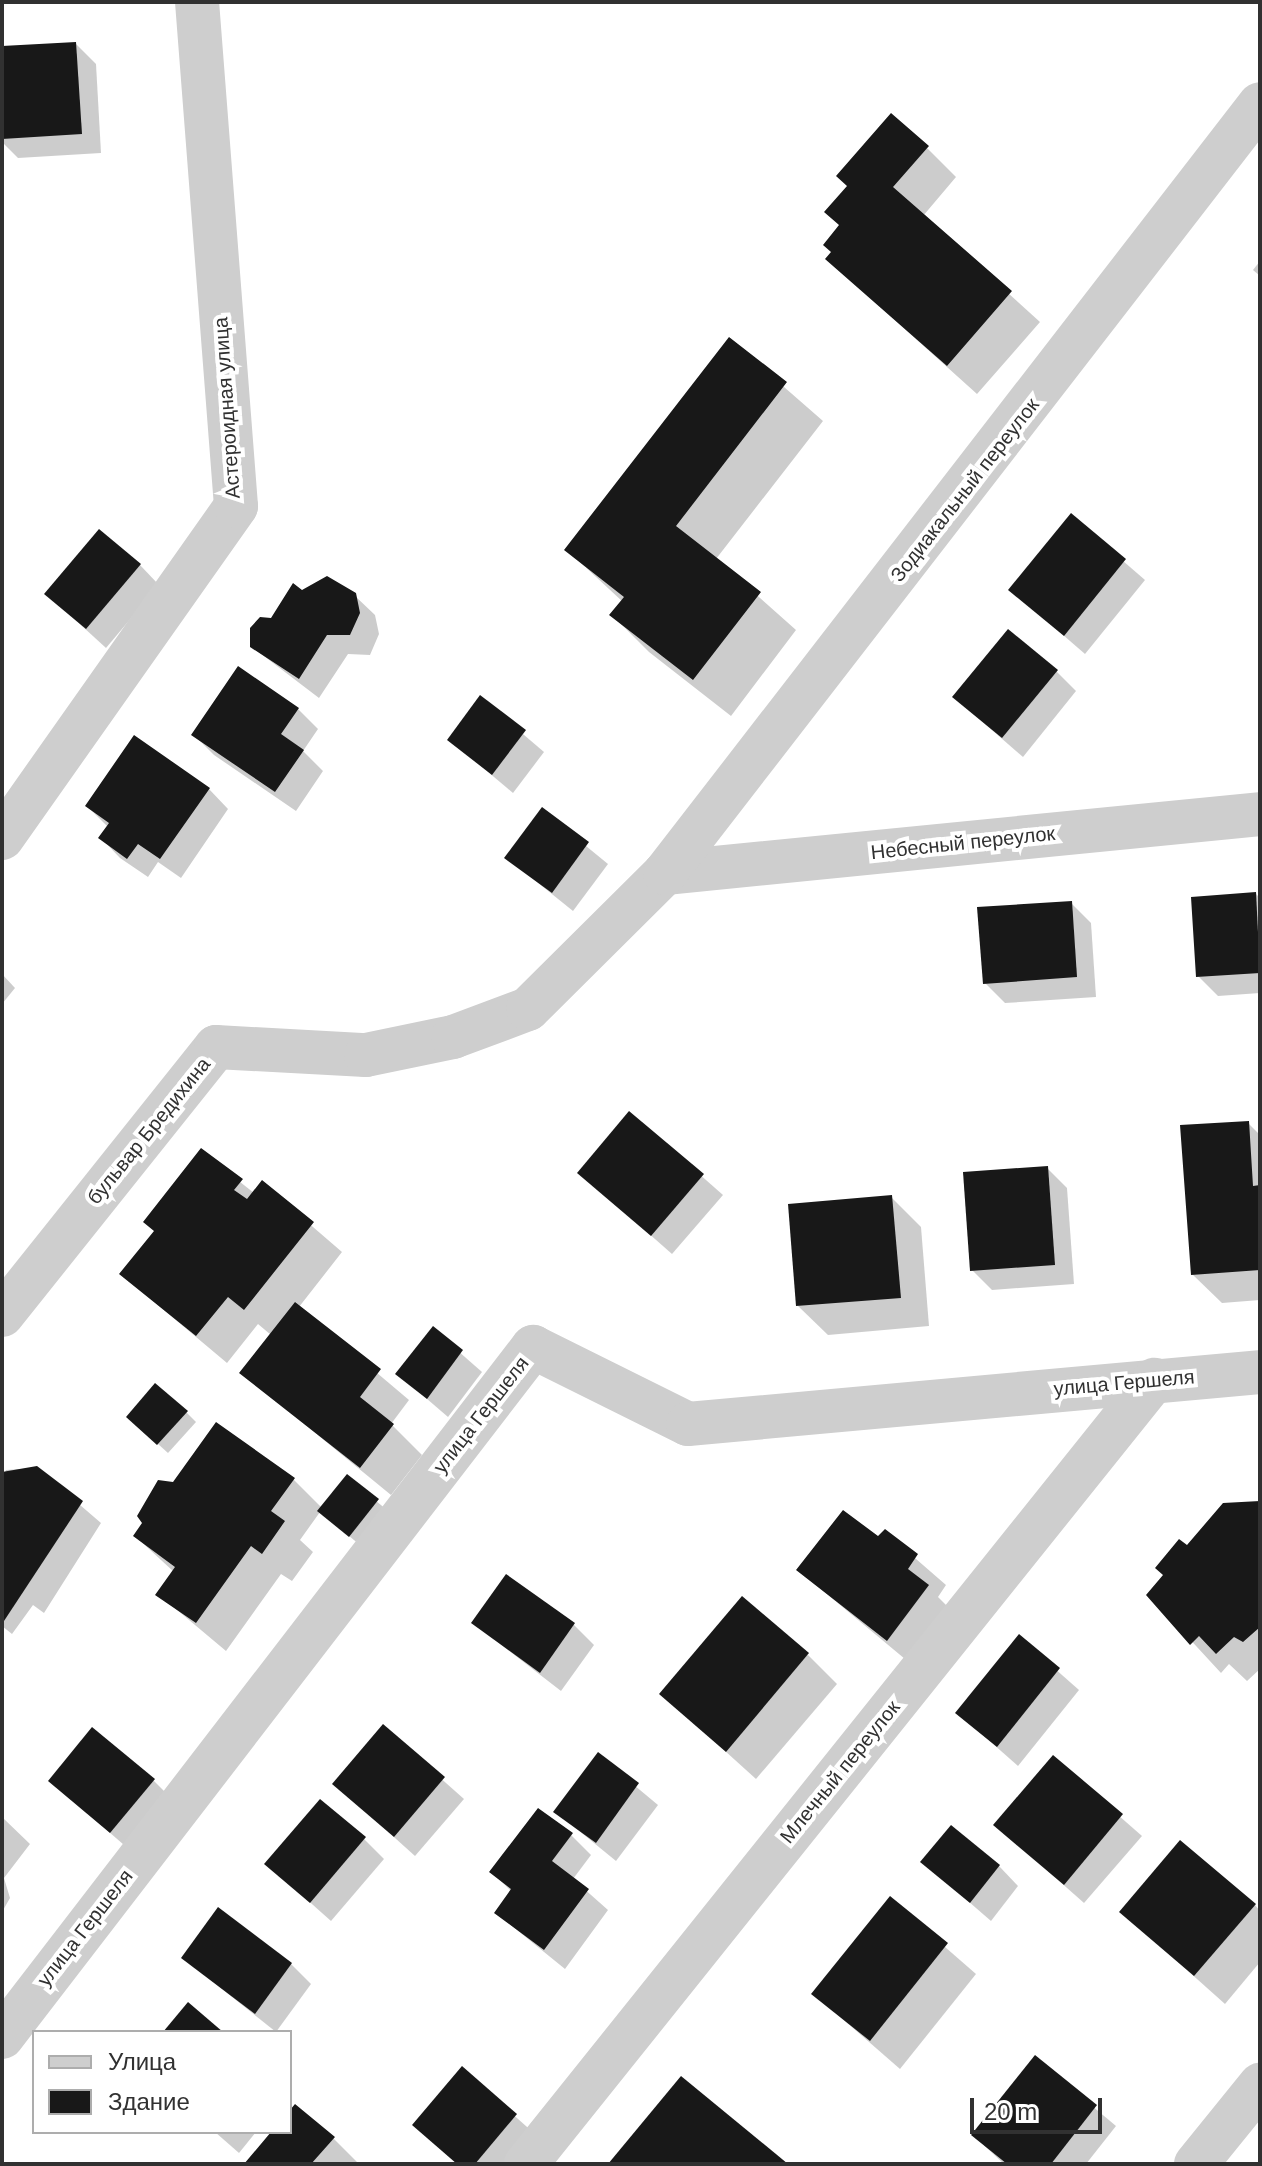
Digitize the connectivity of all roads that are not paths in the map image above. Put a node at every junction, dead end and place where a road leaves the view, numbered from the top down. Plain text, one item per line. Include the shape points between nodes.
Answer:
1 (197, 2) edge
2 (1260, 104) edge
3 (1260, 814) edge
4 (2, 838) edge
5 (665, 873) junction
6 (2, 1315) edge
7 (1260, 1372) edge
8 (1154, 1380) junction
9 (2, 2037) edge
10 (1260, 2085) edge
11 (526, 2164) edge
12 (1196, 2164) edge

1 - 4 street, Астероидная улица via 236,506
2 - 5 street, Зодиакальный переулок
3 - 5 street, Небесный переулок
5 - 6 street, бульвар Бредихина via 528,1009 453,1037 366,1055 216,1047
7 - 8 street, улица Гершеля
8 - 9 street, улица Гершеля via 688,1424 533,1347
8 - 11 street, Млечный переулок
10 - 12 street

